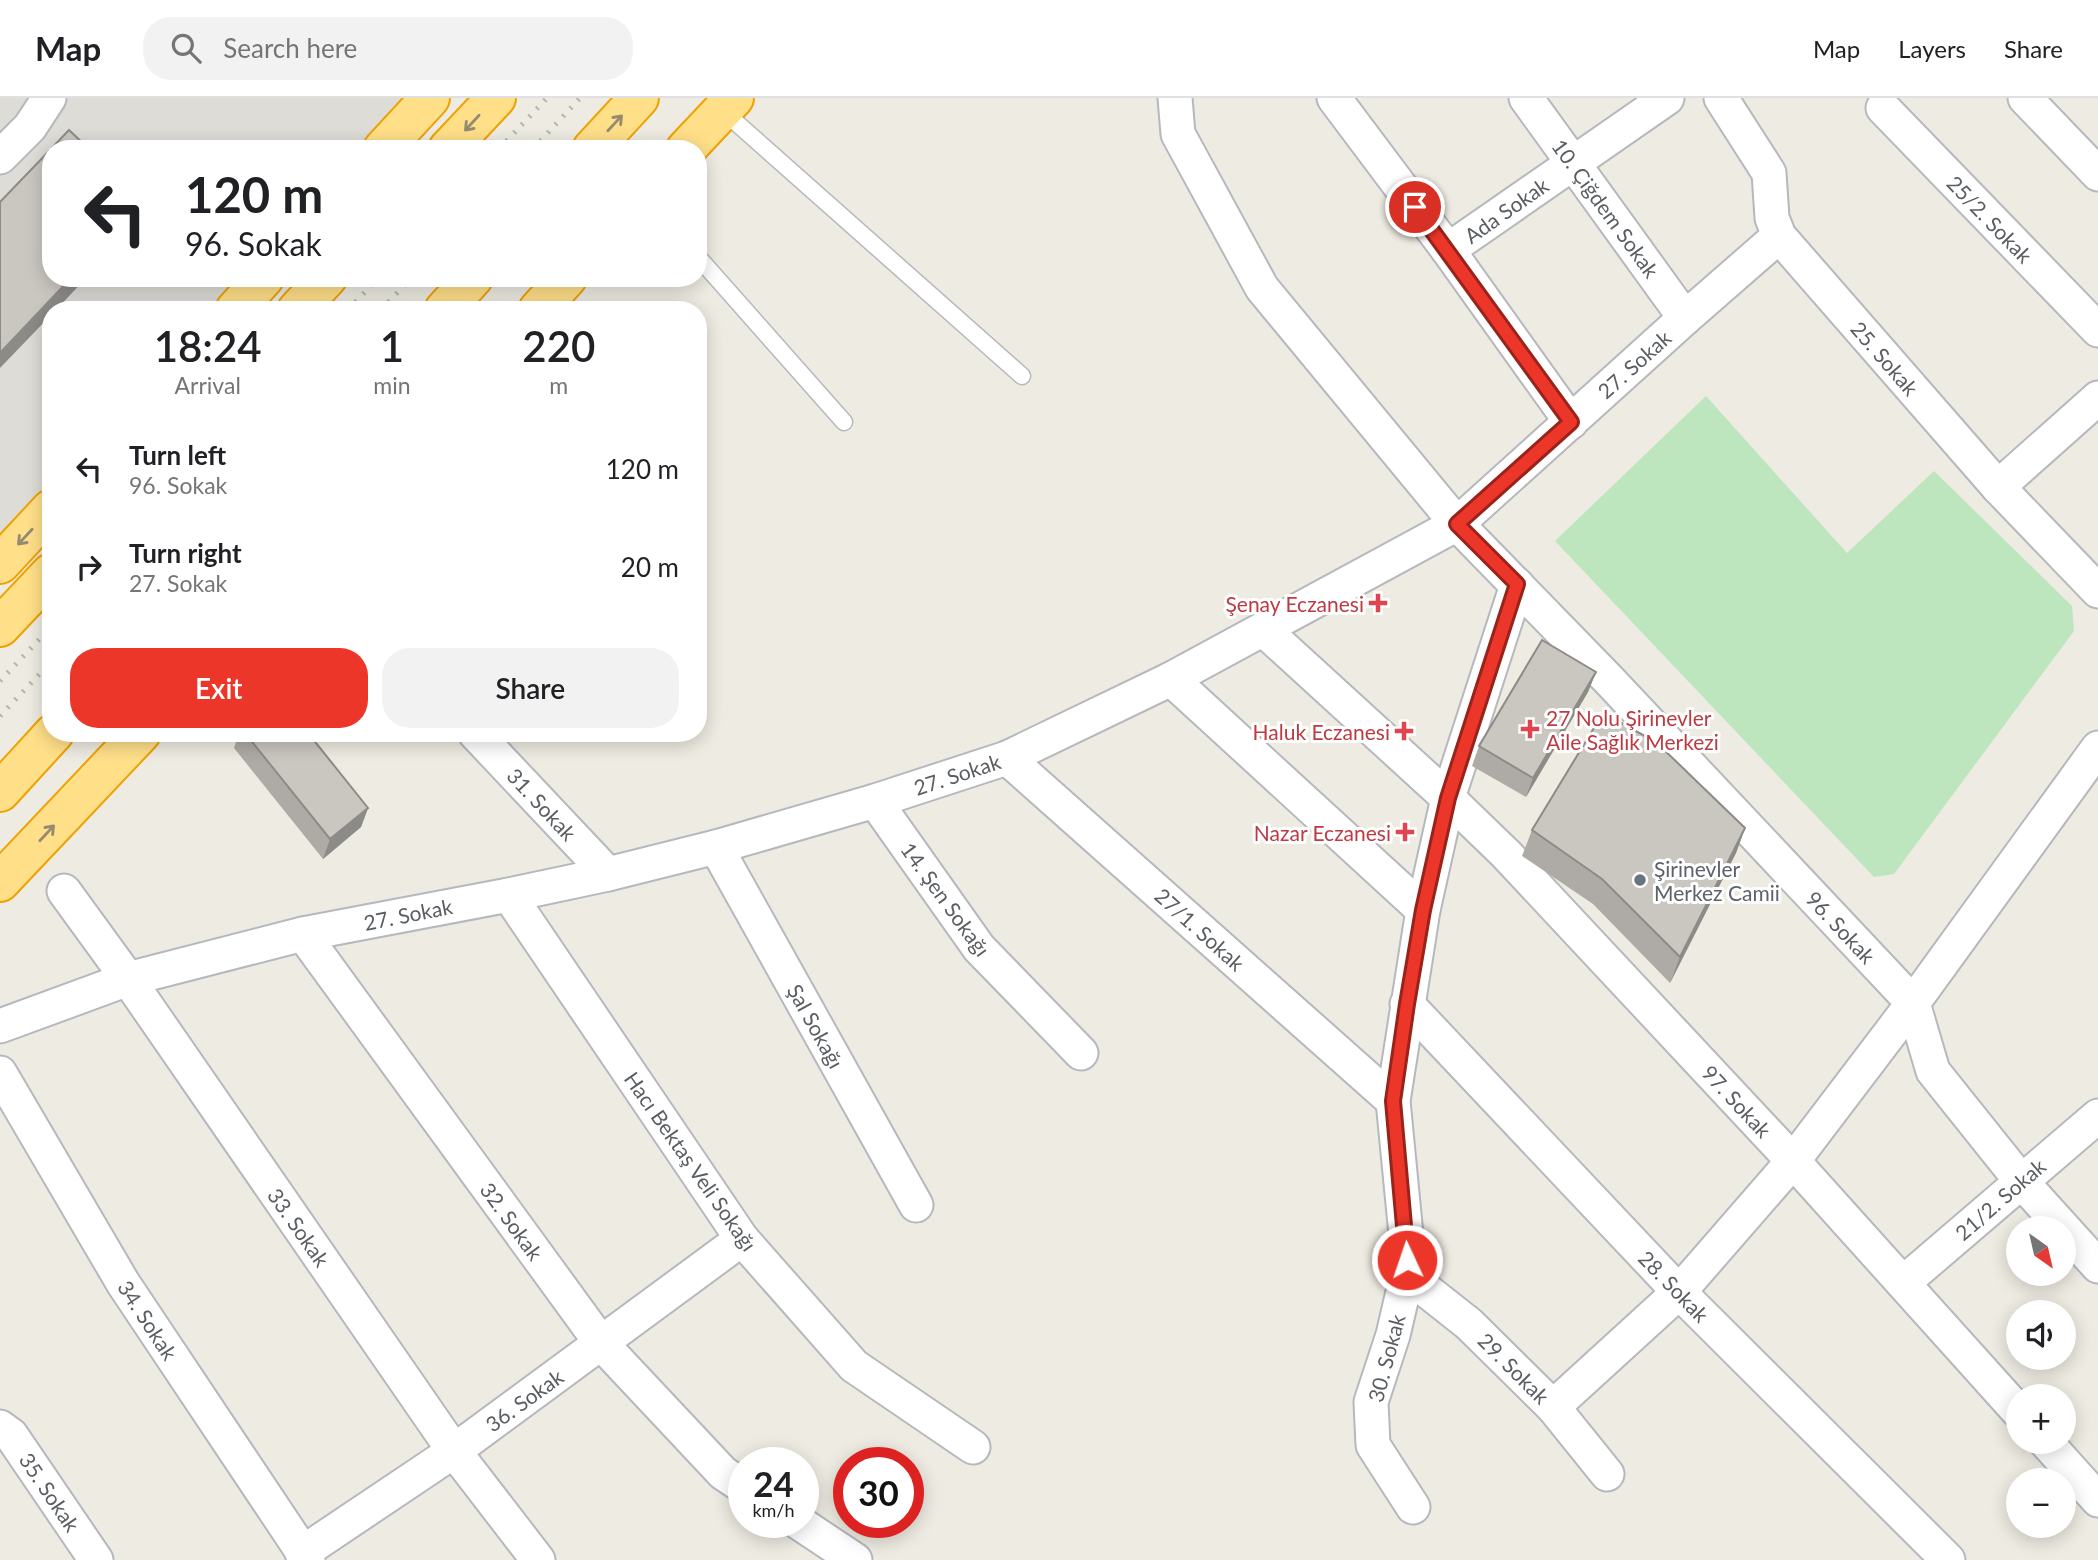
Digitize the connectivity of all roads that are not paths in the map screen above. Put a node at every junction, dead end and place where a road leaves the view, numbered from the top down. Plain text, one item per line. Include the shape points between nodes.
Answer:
1 (49, 98) edge
2 (430, 98) edge
3 (495, 98) edge
4 (639, 98) edge
5 (1175, 98) edge
6 (1334, 98) edge
7 (1526, 98) edge
8 (1667, 98) edge
9 (1721, 98) edge
10 (2025, 98) edge
11 (728, 104) edge
12 (1883, 108) dead end
13 (391, 140) edge
14 (456, 140) edge
15 (600, 140) edge
16 (695, 140) edge
17 (0, 157) edge
18 (1574, 163) junction
19 (2098, 174) edge
20 (1779, 236) junction
21 (1448, 250) junction
22 (707, 267) edge
23 (256, 287) edge
24 (319, 287) edge
25 (465, 287) edge
26 (559, 287) edge
27 (242, 301) edge
28 (305, 301) edge
29 (452, 301) edge
30 (546, 301) edge
31 (1685, 318) junction
32 (2098, 330) edge
33 (1022, 376) dead end
34 (2098, 398) edge
35 (844, 422) dead end
36 (1571, 422) junction
37 (1998, 487) junction
38 (42, 519) edge
39 (1457, 524) junction
40 (0, 564) edge
41 (42, 583) edge
42 (1517, 584) junction
43 (2098, 589) edge
44 (0, 627) edge
45 (1264, 629) junction
46 (1171, 679) junction
47 (46, 742) edge
48 (132, 742) edge
49 (483, 742) edge
50 (2098, 748) edge
51 (1007, 758) junction
52 (0, 792) edge
53 (1448, 798) junction
54 (875, 801) junction
55 (716, 847) junction
56 (608, 874) junction
57 (0, 882) edge
58 (64, 891) dead end
59 (509, 895) junction
60 (1423, 910) junction
61 (303, 934) junction
62 (128, 979) junction
63 (1913, 1003) junction
64 (1407, 1004) junction
65 (0, 1026) edge
66 (1081, 1053) dead end
67 (0, 1073) edge
68 (1393, 1101) junction
69 (2098, 1116) edge
70 (1793, 1161) junction
71 (2021, 1181) junction
72 (916, 1205) dead end
73 (742, 1239) junction
74 (2096, 1259) edge
75 (1408, 1275) junction
76 (1903, 1283) junction
77 (1679, 1292) junction
78 (601, 1343) junction
79 (2006, 1398) edge
80 (1553, 1407) junction
81 (0, 1427) edge
82 (973, 1447) dead end
83 (454, 1451) junction
84 (2057, 1454) edge
85 (1607, 1474) dead end
86 (728, 1476) edge
87 (2098, 1500) edge
88 (1413, 1507) dead end
89 (819, 1536) edge
90 (305, 1557) edge
91 (96, 1560) edge
92 (538, 1560) edge
93 (855, 1560) edge
94 (1948, 1560) edge

1 - 17 street via 30,127
2 - 13 highway
3 -> 14 highway
15 -> 4 highway
5 - 39 street, 96. Sokak via 1178,134 1262,288
6 - 21 street
7 - 18 street, 10. Çiğdem Sokak
8 - 18 street, Ada Sokak
9 - 20 street, 25. Sokak via 1769,173 1772,218
10 - 19 street
11 - 16 highway
11 - 33 lane
12 - 32 street, 25/2. Sokak
18 - 21 street, Ada Sokak
18 - 31 street, 10. Çiğdem Sokak
20 - 31 street, 27. Sokak
20 - 37 street, 25. Sokak
21 - 36 street
22 - 35 lane
23 - 27 highway
24 - 28 highway
25 - 29 highway
26 - 30 highway
31 - 36 street, 27. Sokak
34 - 37 street
36 - 39 street, 27. Sokak
37 - 43 street, 25. Sokak
38 -> 40 highway
39 - 42 street, 96. Sokak
39 - 45 street, 27. Sokak
41 - 44 highway
42 - 53 street, 30. Sokak
42 - 63 street, 96. Sokak
45 - 46 street, 27. Sokak
45 - 53 street, 97. Sokak
46 - 51 street, 27. Sokak
46 - 60 street
47 - 52 highway
57 -> 48 highway
49 - 56 street, 31. Sokak
50 - 63 street
51 - 54 street, 27. Sokak
51 - 68 street, 27/1. Sokak
53 - 60 street, 30. Sokak
53 - 70 street, 97. Sokak
54 - 55 street, 27. Sokak
54 - 66 street, 14. Şen Sokağı via 979,948
55 - 56 street, 27. Sokak
55 - 72 street, Şal Sokağı
56 - 59 street, 27. Sokak
58 - 62 street, 33. Sokak
59 - 61 street, 27. Sokak
59 - 73 street, Hacı Bektaş Veli Sokağı
60 - 64 street, 30. Sokak
61 - 62 street, 27. Sokak
61 - 78 street, 32. Sokak
62 - 65 street, 27. Sokak
62 - 83 street, 33. Sokak
63 - 70 street
63 - 71 street, 96. Sokak via 1933,1072
64 - 68 street, 30. Sokak
64 - 77 street, 28. Sokak
67 - 90 street, 34. Sokak via 123,1283
68 - 75 street, 30. Sokak
69 - 71 street, 21/2. Sokak
70 - 76 street, 97. Sokak
70 - 77 street
71 - 74 street, 96. Sokak
71 - 76 street, 21/2. Sokak
73 - 78 street, 36. Sokak
73 - 82 street, Hacı Bektaş Veli Sokağı via 854,1366
75 - 80 street, 29. Sokak via 1469,1324
75 - 88 street, 30. Sokak via 1371,1402 1373,1445
76 - 79 street, 97. Sokak
77 - 80 street
77 - 94 street, 28. Sokak
78 - 83 street, 36. Sokak
78 - 86 street, 32. Sokak
80 - 85 street, 29. Sokak
81 - 91 street, 35. Sokak via 11,1435
83 - 90 street, 36. Sokak
83 - 92 street, 33. Sokak
84 - 87 street
89 - 93 street

